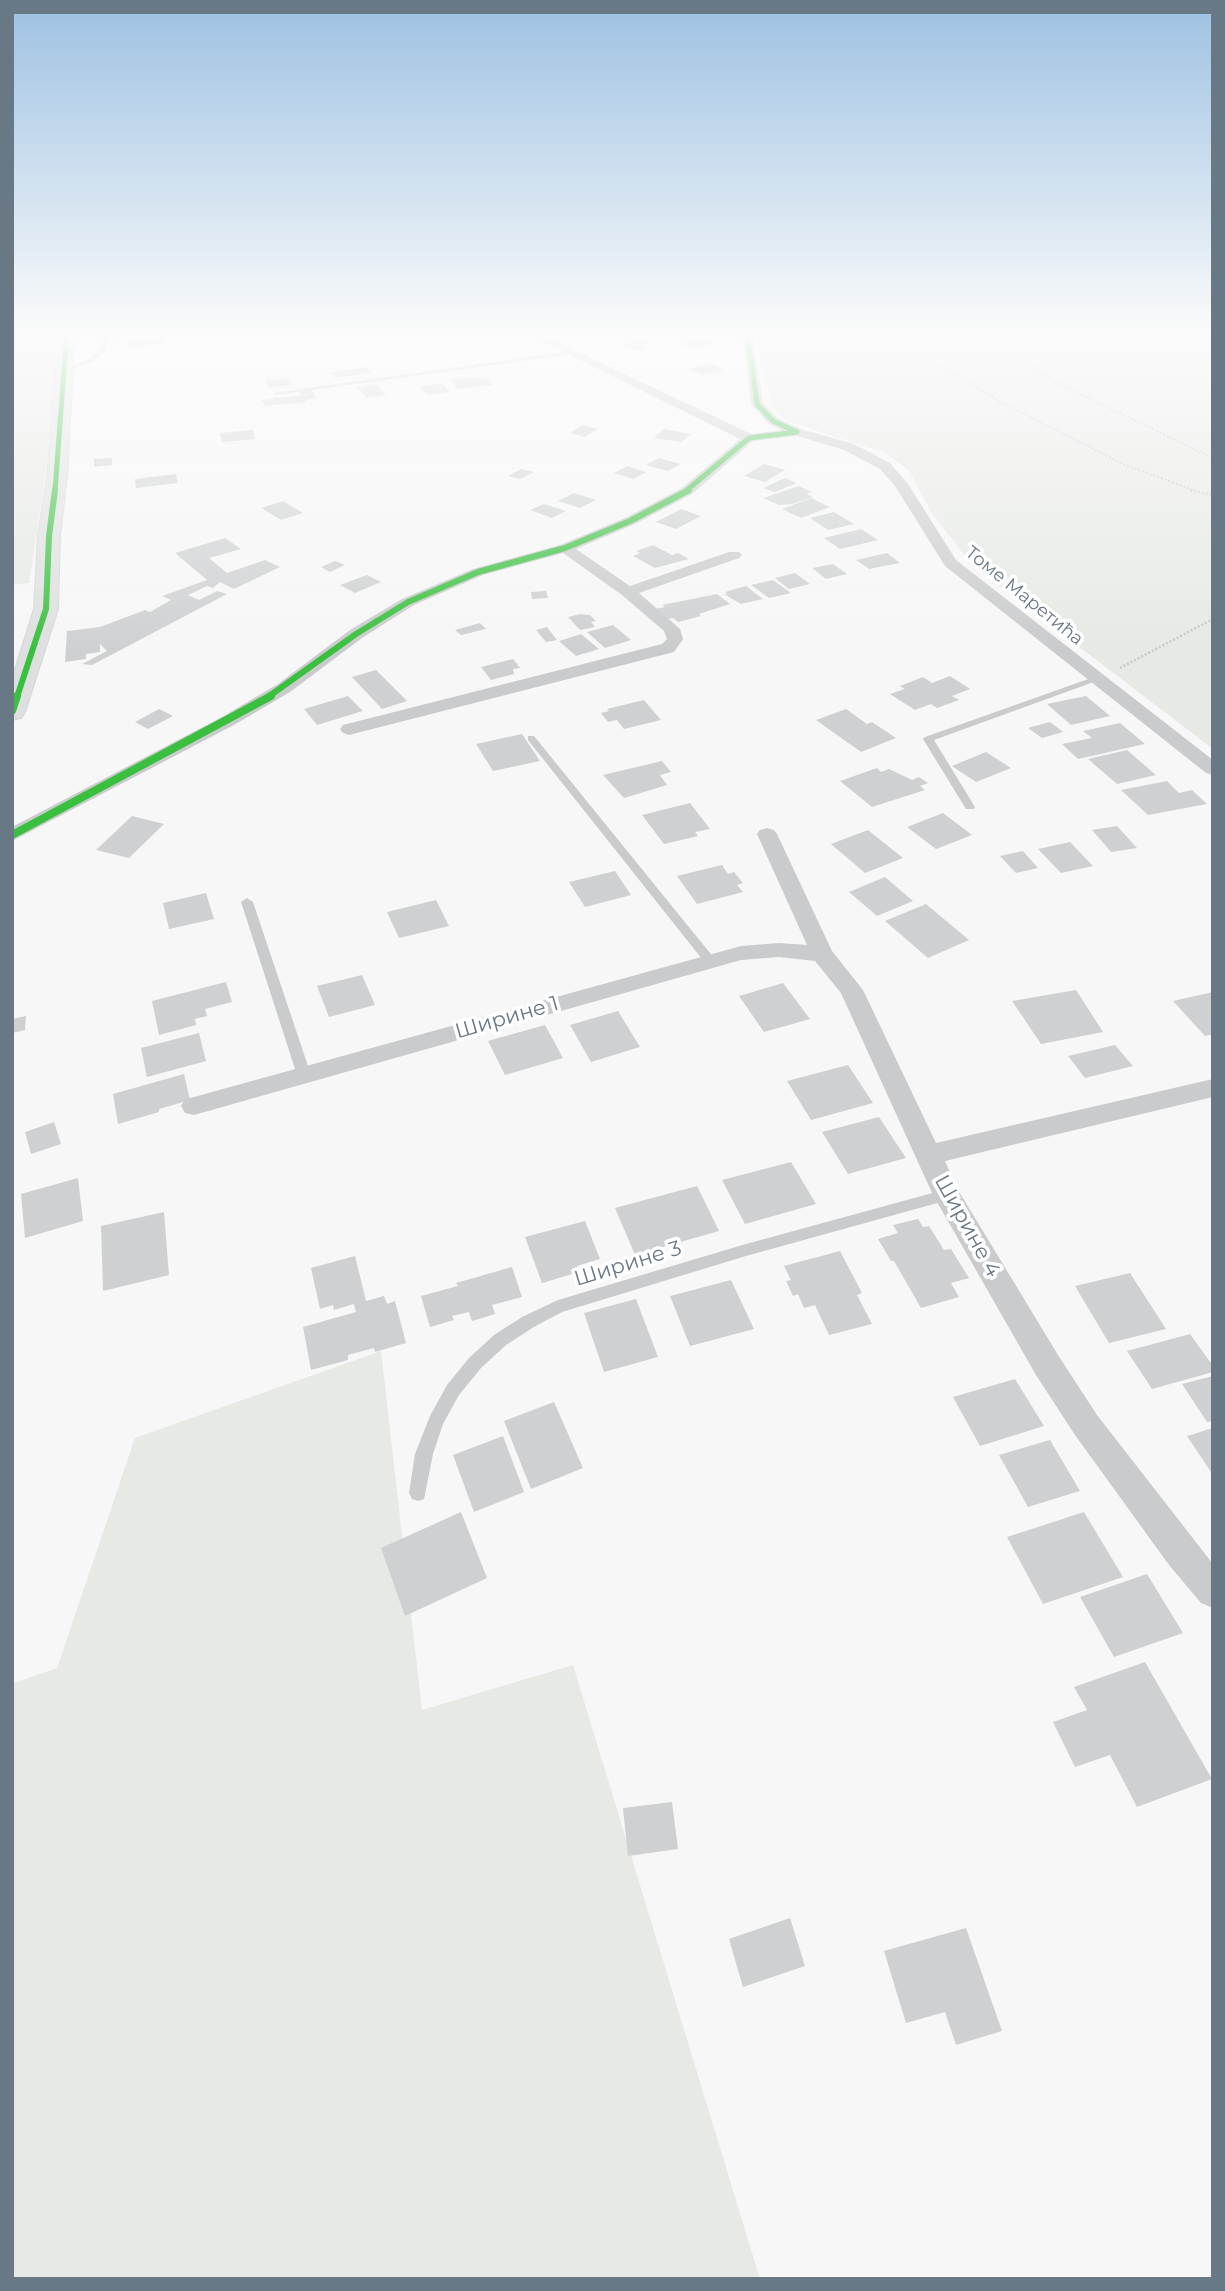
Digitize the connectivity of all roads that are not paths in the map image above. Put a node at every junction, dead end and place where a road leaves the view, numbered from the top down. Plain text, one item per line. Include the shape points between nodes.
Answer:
1 (60, 437) edge
2 (758, 437) edge
3 (814, 437) edge
4 (749, 438) joint
5 (565, 548) junction
6 (734, 555) dead end
7 (628, 592) junction
8 (1097, 679) junction
9 (12, 712) edge
10 (349, 729) dead end
11 (531, 738) dead end
12 (1213, 769) edge
13 (970, 807) dead end
14 (767, 834) dead end
15 (12, 835) edge
16 (247, 902) dead end
17 (822, 954) junction
18 (710, 961) junction
19 (304, 1075) junction
20 (1213, 1088) edge
21 (194, 1106) dead end
22 (929, 1155) junction
23 (947, 1195) junction
24 (418, 1493) dead end
25 (1213, 1591) edge

1 - 9 main road via 46,609
2 - 4 street, Томе Маретића
3 - 8 street, Томе Маретића via 849,447 886,466 950,563
4 - 5 street via 687,491 662,506
5 - 7 street
5 - 15 street via 478,572 408,602 228,722
6 - 7 street
7 - 10 street via 672,629 675,639 668,648
8 - 12 street, Томе Маретића
8 - 13 lane via 928,739
11 - 18 lane
14 - 17 street, Ширине 4
16 - 19 lane
17 - 18 street, Ширине 1 via 779,950
17 - 22 street, Ширине 4 via 851,990
18 - 19 street, Ширине 1
19 - 21 street, Ширине 1
20 - 22 street
22 - 23 street, Ширине 4
23 - 24 lane, Ширине 3 via 558,1307 528,1322 483,1356 453,1390 424,1454
23 - 25 street, Ширине 4 via 1086,1425

